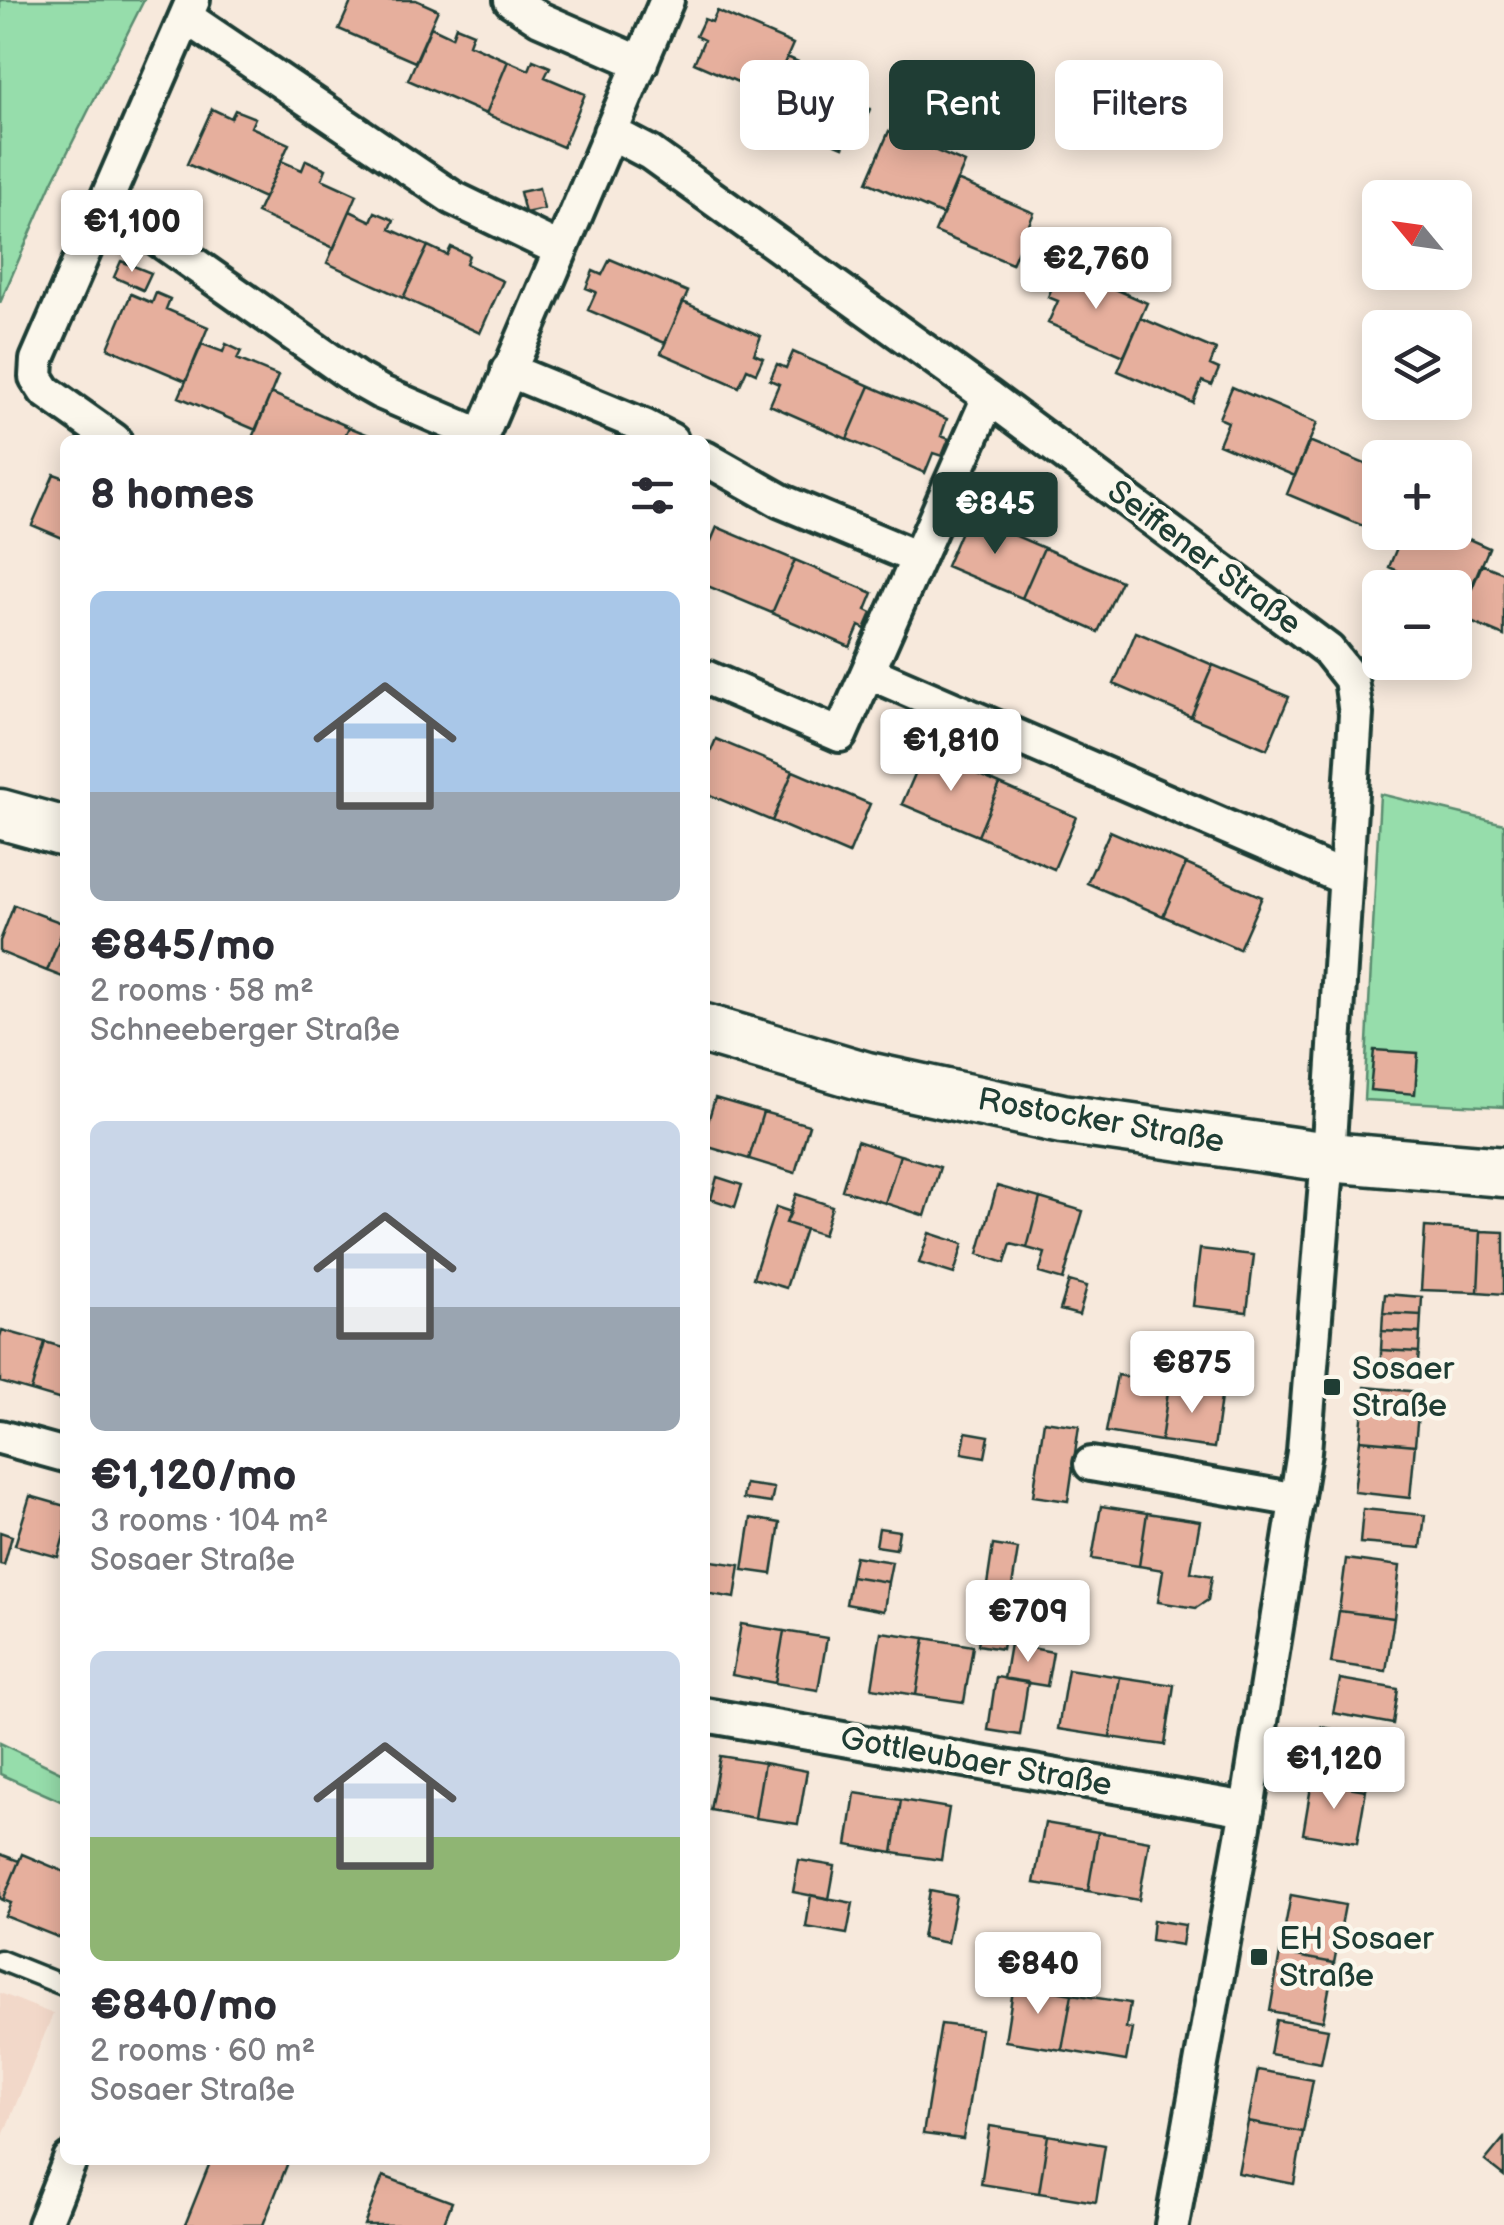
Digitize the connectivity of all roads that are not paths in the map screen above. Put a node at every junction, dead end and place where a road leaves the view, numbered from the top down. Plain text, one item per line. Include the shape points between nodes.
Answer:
1 (511, 0) edge
2 (667, 0) edge
3 (190, 9) edge
4 (642, 63) junction
5 (610, 132) junction
6 (106, 202) junction
7 (560, 249) junction
8 (508, 370) junction
9 (989, 397) junction
10 (107, 435) edge
11 (474, 435) edge
12 (482, 435) edge
13 (662, 435) edge
14 (710, 461) edge
15 (918, 558) junction
16 (868, 672) junction
17 (710, 679) edge
18 (0, 814) edge
19 (60, 831) edge
20 (1344, 878) junction
21 (710, 1031) edge
22 (1328, 1157) junction
23 (1504, 1172) edge
24 (0, 1437) edge
25 (60, 1455) edge
26 (1090, 1464) dead end
27 (1296, 1500) junction
28 (710, 1716) edge
29 (1247, 1809) junction
30 (0, 1960) edge
31 (60, 1984) edge
32 (68, 2165) edge
33 (44, 2225) edge
34 (1172, 2225) edge

1 - 4 street
2 - 4 street
3 - 6 street
3 - 7 street via 453,198
4 - 5 street
5 - 7 street
5 - 9 street, Seiffener Straße via 650,153
6 - 10 street via 37,360 36,377 44,391
6 - 11 street via 357,379
7 - 8 street
8 - 12 street
8 - 13 street
9 - 15 street
9 - 20 street, Seiffener Straße via 1328,650 1350,680 1356,714
14 - 15 street via 782,502
15 - 16 street
16 - 17 street via 840,735
16 - 20 street
18 - 19 main road
20 - 22 street, Seiffener Straße
21 - 22 main road, Rostocker Straße via 867,1077 1062,1119
22 - 23 main road, Rostocker Straße
22 - 27 street
24 - 25 street
26 - 27 street
27 - 29 street
28 - 29 street, Gottleubaer Straße
29 - 34 street
30 - 31 lane
32 - 33 street

